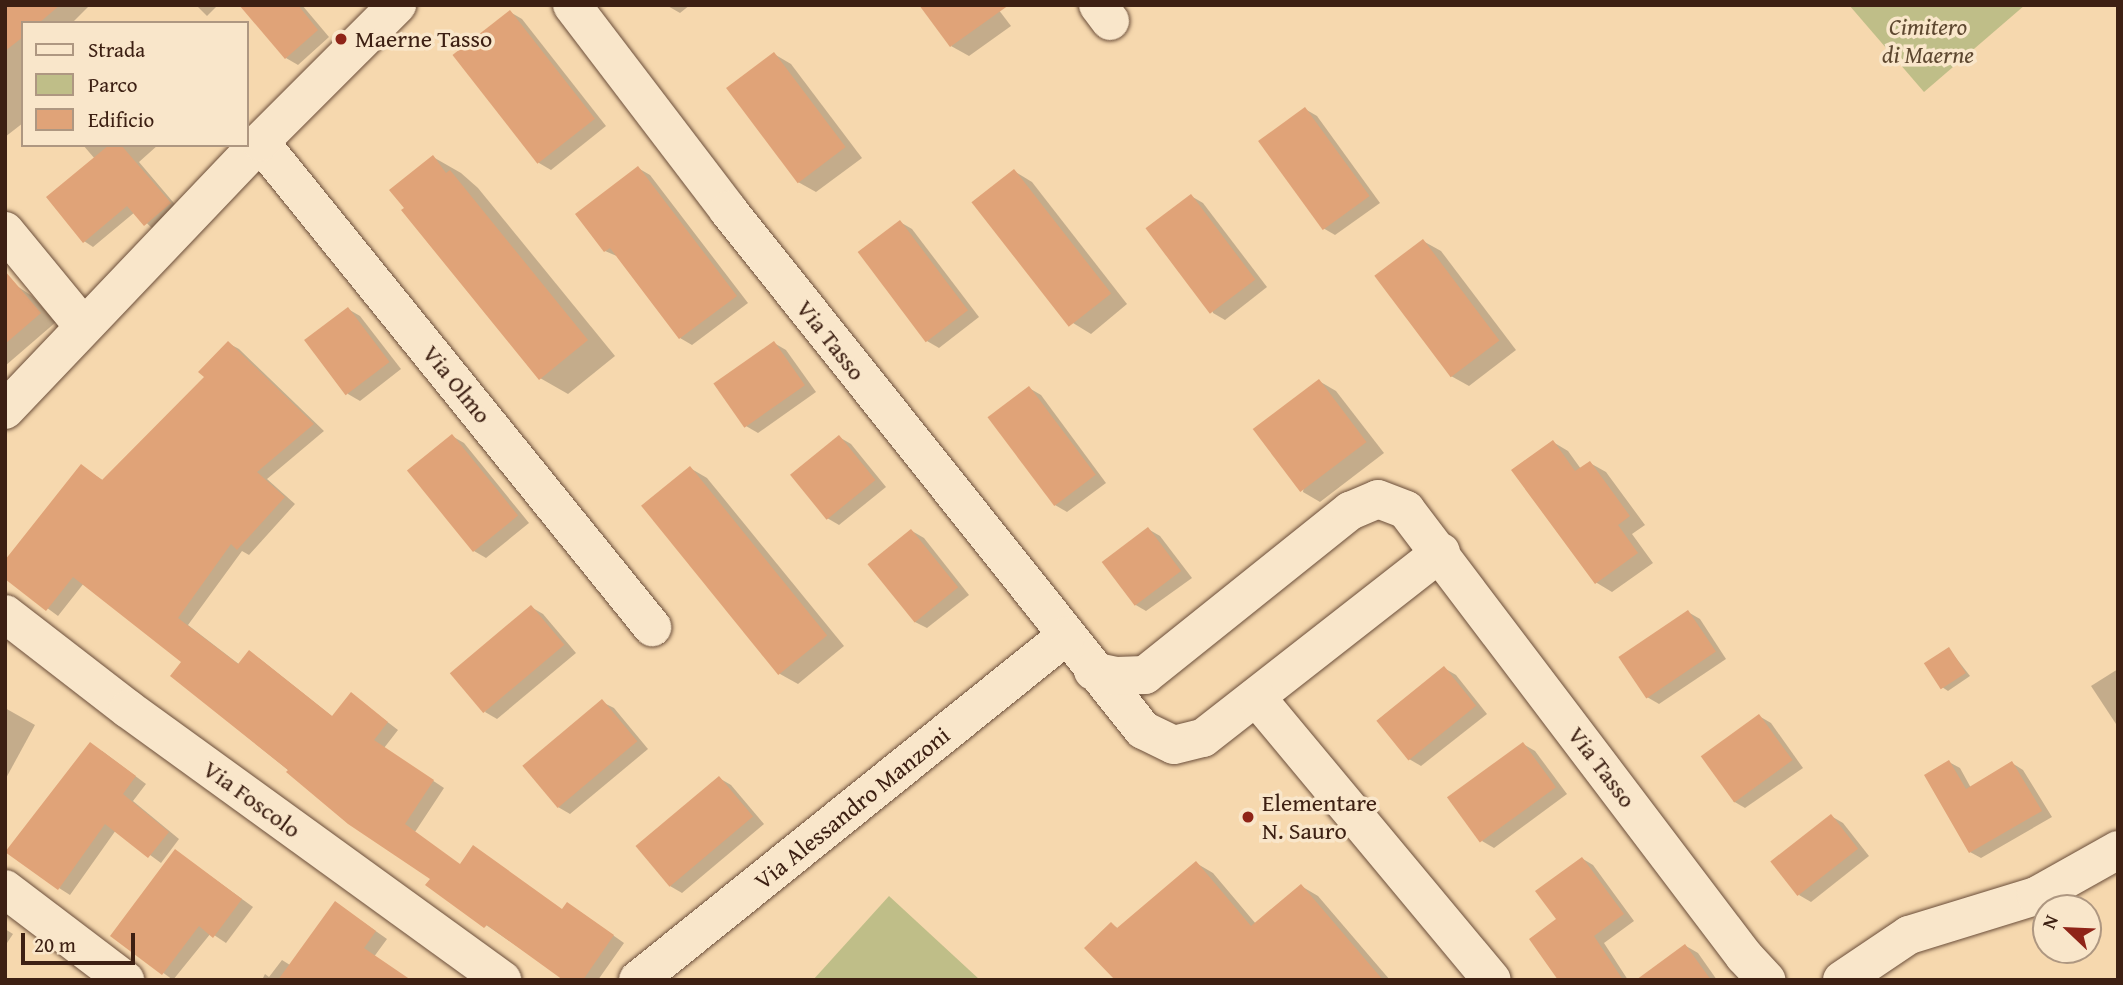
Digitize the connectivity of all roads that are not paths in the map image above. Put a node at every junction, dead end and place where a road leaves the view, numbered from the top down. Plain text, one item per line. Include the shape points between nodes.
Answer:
1 (397, 5) edge
2 (572, 5) edge
3 (260, 142) junction
4 (5, 231) edge
5 (83, 326) junction
6 (5, 410) edge
7 (1441, 552) junction
8 (5, 614) edge
9 (652, 627) dead end
10 (1066, 636) junction
11 (1093, 671) junction
12 (1256, 697) junction
13 (2118, 850) edge
14 (5, 889) edge
15 (125, 980) edge
16 (502, 980) edge
17 (638, 980) edge
18 (1492, 980) edge
19 (1766, 980) edge
20 (1842, 980) edge

1 - 3 street
2 - 10 street, Via Tasso via 736,221
3 - 5 street
3 - 9 street, Via Olmo
4 - 5 street
5 - 6 street
7 - 11 street, Via Tasso via 1406,510 1378,499 1350,511 1145,675
7 - 12 street, Via Tasso
7 - 19 street, Via Tasso
8 - 16 street, Via Foscolo via 128,709
10 - 11 street, Via Tasso
10 - 17 street, Via Alessandro Manzoni
11 - 12 street, Via Tasso via 1143,730 1174,745 1203,738
12 - 18 street
13 - 20 street via 2036,896 1909,936
14 - 15 street

